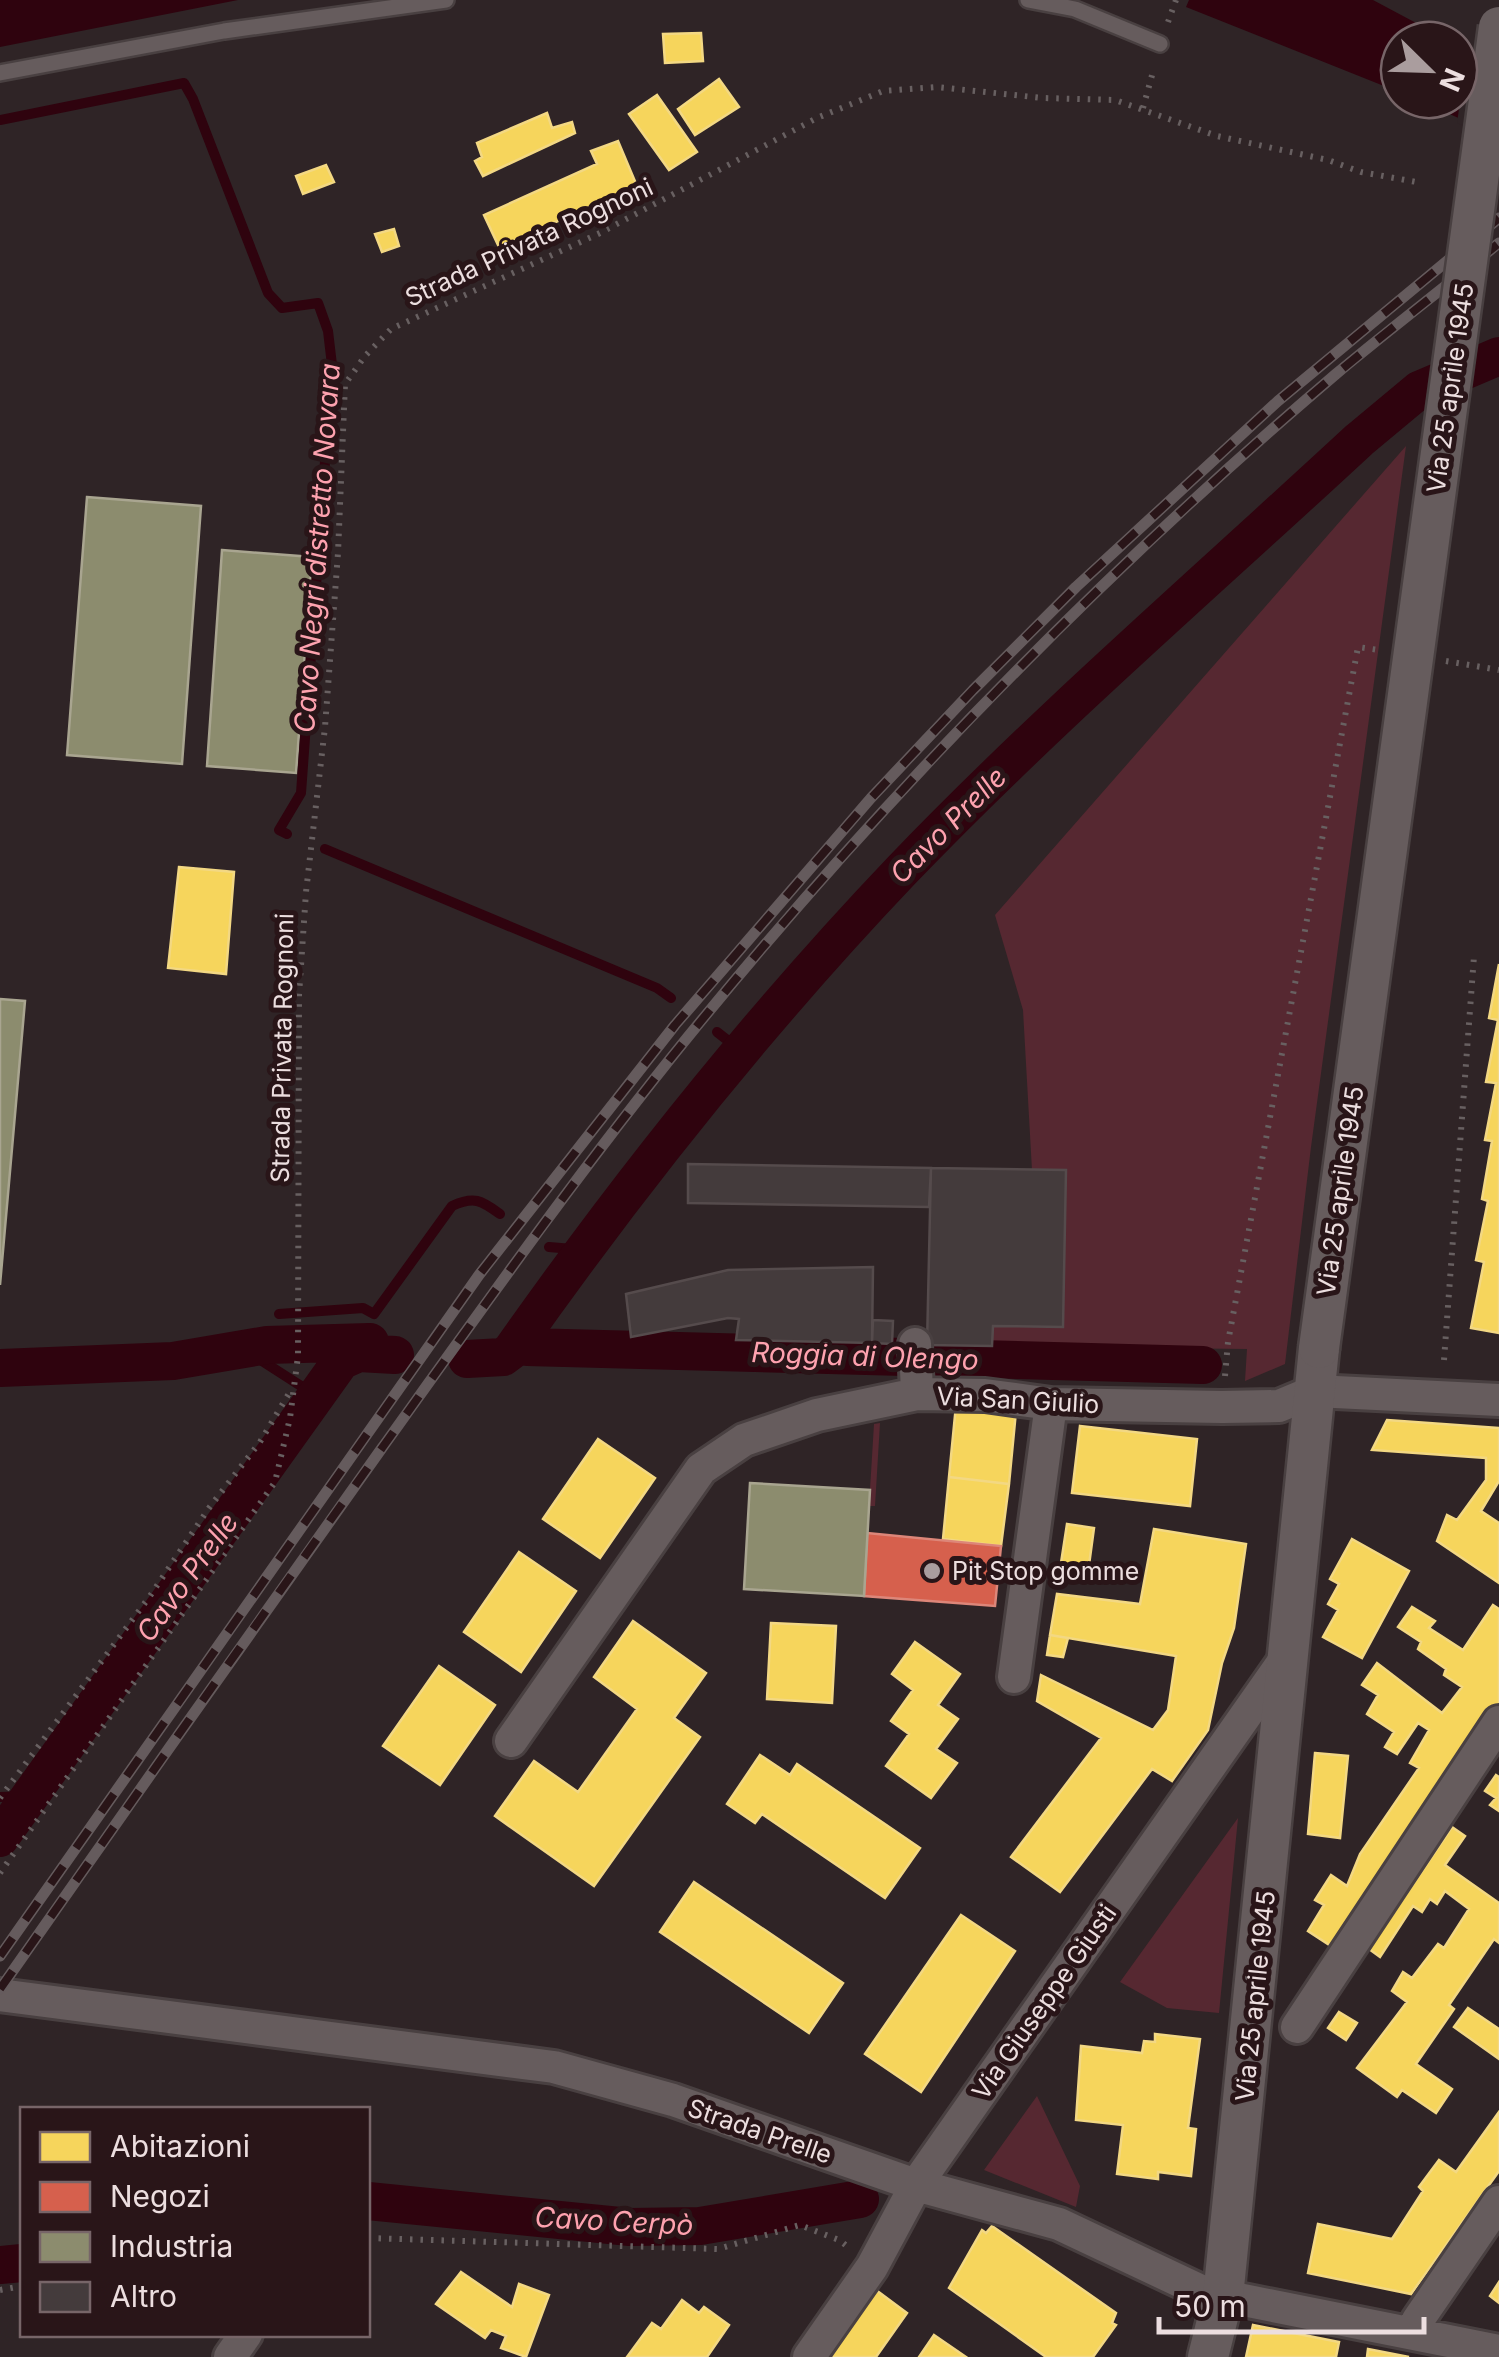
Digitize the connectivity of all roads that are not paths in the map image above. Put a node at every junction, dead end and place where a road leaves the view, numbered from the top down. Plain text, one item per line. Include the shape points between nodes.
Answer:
1 (446, 0) edge
2 (1028, 0) edge
3 (1499, 27) edge
4 (1160, 44) dead end
5 (0, 73) edge
6 (1315, 1391) junction
7 (1499, 1400) edge
8 (1051, 1404) junction
9 (1289, 1653) junction
10 (1014, 1677) dead end
11 (1499, 1722) edge
12 (512, 1741) dead end
13 (0, 1994) edge
14 (1297, 2027) dead end
15 (916, 2186) junction
16 (1499, 2202) edge
17 (1223, 2297) junction
18 (1412, 2333) junction
19 (1499, 2350) edge
20 (809, 2357) edge
21 (1208, 2357) edge

1 - 5 lane via 224,31
2 - 4 lane via 1075,9
3 - 6 street, Via 25 aprile 1945, bridge
6 - 7 street, Via San Giulio
6 - 8 street, Via San Giulio via 1279,1406
6 - 9 street, Via 25 aprile 1945
8 - 10 street
8 - 12 street, Via San Giulio via 985,1395 916,1369 744,1440 701,1469
9 - 15 street, Via Giuseppe Giusti
9 - 17 street, Via 25 aprile 1945
11 - 14 street
13 - 15 street, Strada Prelle via 554,2067 673,2100
15 - 17 street, Strada Prelle via 1059,2224
15 - 20 street, Via Giuseppe Giusti via 872,2267
16 - 18 street
17 - 18 street, Strada Prelle
17 - 21 street, Via 25 aprile 1945
18 - 19 street, Strada Prelle

